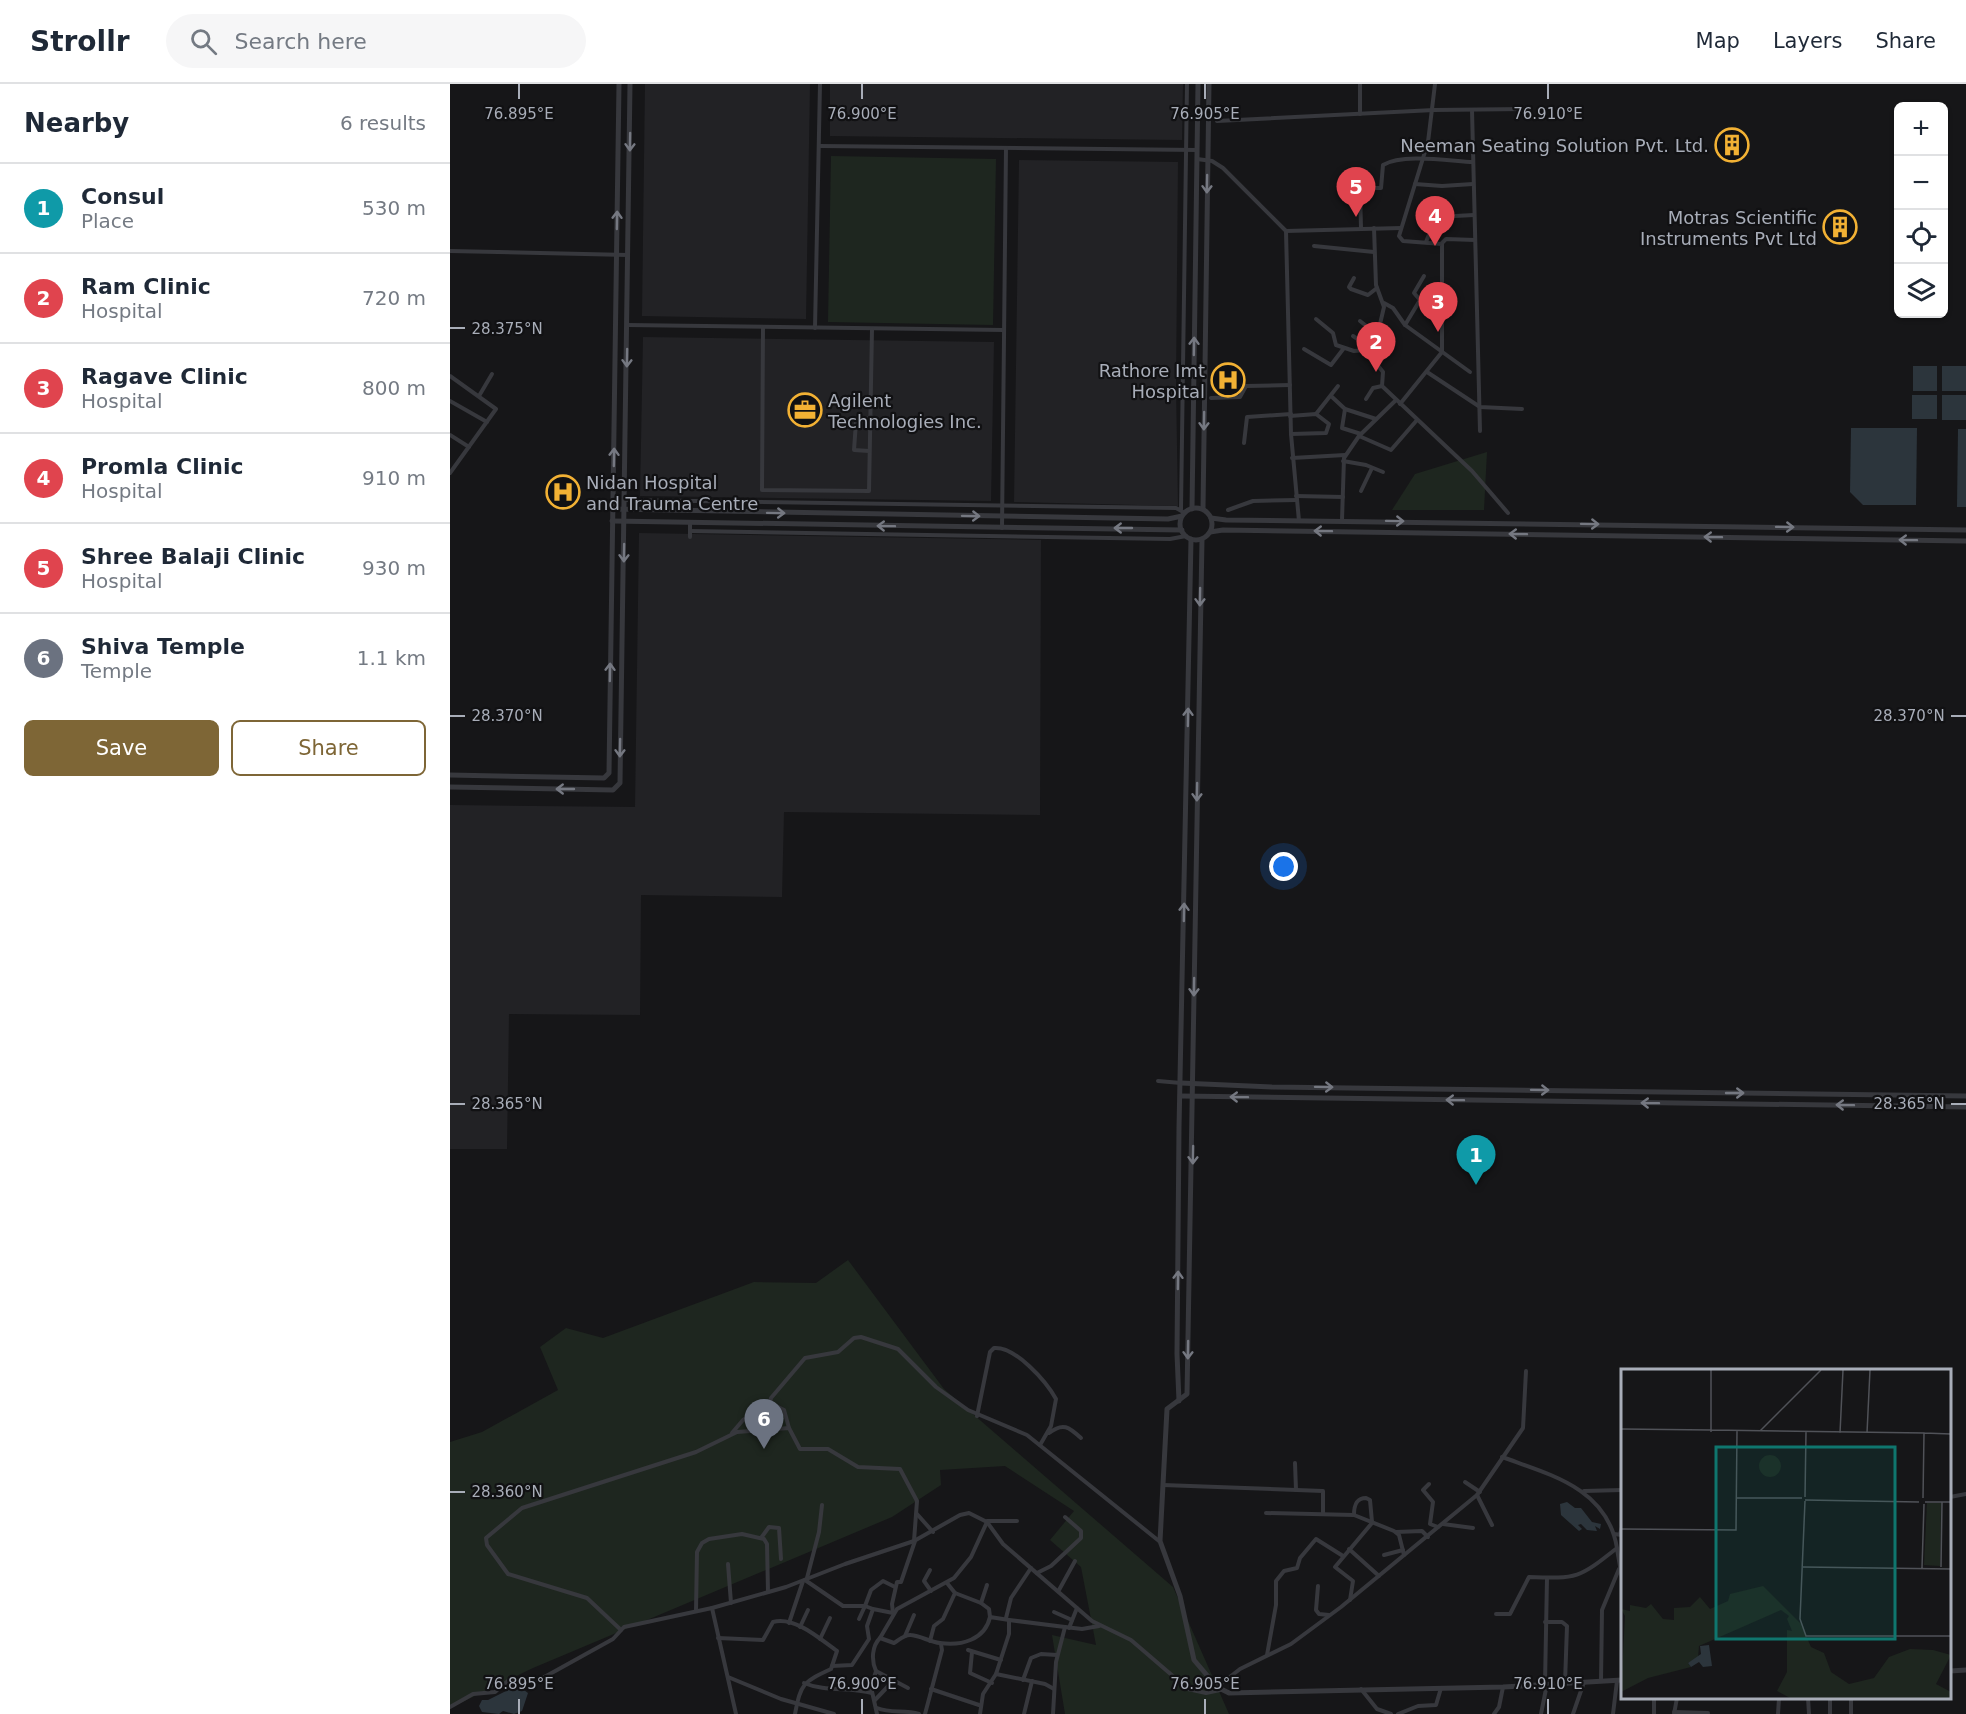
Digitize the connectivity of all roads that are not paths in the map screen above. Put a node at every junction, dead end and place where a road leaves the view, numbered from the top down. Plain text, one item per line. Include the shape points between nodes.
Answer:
1 (619, 84) edge
2 (630, 84) edge
3 (820, 84) edge
4 (1187, 84) edge
5 (1198, 84) edge
6 (1209, 84) edge
7 (1360, 84) edge
8 (1436, 84) edge
9 (1525, 109) dead end
10 (1434, 110) junction
11 (1472, 110) junction
12 (1360, 114) junction
13 (1217, 121) dead end
14 (820, 146) junction
15 (1006, 148) junction
16 (1186, 150) junction
17 (1197, 150) junction
18 (1197, 159) junction
19 (1423, 159) junction
20 (1207, 160) junction
21 (1473, 162) junction
22 (1415, 184) junction
23 (1473, 184) junction
24 (1371, 188) dead end
25 (1360, 191) dead end
26 (1474, 215) junction
27 (1360, 228) junction
28 (1374, 228) junction
29 (1401, 228) junction
30 (1286, 231) junction
31 (1475, 240) junction
32 (1426, 242) junction
33 (1442, 243) junction
34 (1314, 246) dead end
35 (450, 251) edge
36 (1374, 252) junction
37 (616, 254) junction
38 (628, 255) junction
39 (1425, 276) dead end
40 (1354, 278) dead end
41 (1377, 288) junction
42 (1384, 303) junction
43 (1316, 319) dead end
44 (1360, 321) dead end
45 (627, 325) junction
46 (1405, 325) junction
47 (763, 327) junction
48 (815, 328) junction
49 (872, 329) junction
50 (1004, 330) junction
51 (1374, 332) junction
52 (1353, 336) dead end
53 (1365, 344) junction
54 (1344, 348) junction
55 (1304, 349) dead end
56 (1390, 349) dead end
57 (1365, 350) junction
58 (1442, 352) junction
59 (1378, 364) junction
60 (1427, 372) junction
61 (1470, 372) dead end
62 (492, 374) dead end
63 (450, 376) edge
64 (1290, 385) junction
65 (1338, 386) dead end
66 (1382, 386) junction
67 (479, 396) junction
68 (1331, 396) junction
69 (1211, 398) dead end
70 (1366, 399) dead end
71 (450, 401) edge
72 (1397, 403) junction
73 (1480, 406) junction
74 (1345, 408) junction
75 (1522, 409) dead end
76 (1316, 414) junction
77 (1291, 415) junction
78 (870, 418) junction
79 (1376, 419) junction
80 (1417, 420) junction
81 (487, 422) junction
82 (1480, 431) dead end
83 (1291, 434) junction
84 (450, 435) edge
85 (1360, 435) junction
86 (1244, 443) dead end
87 (469, 447) junction
88 (869, 451) junction
89 (1345, 455) junction
90 (1292, 458) junction
91 (1343, 461) junction
92 (1372, 468) junction
93 (1383, 472) dead end
94 (450, 473) edge
95 (1361, 491) dead end
96 (1343, 497) junction
97 (1296, 498) junction
98 (625, 500) junction
99 (1002, 506) junction
100 (613, 509) junction
101 (1192, 509) junction
102 (1203, 509) junction
103 (1228, 510) dead end
104 (625, 511) junction
105 (1183, 513) junction
106 (1508, 513) dead end
107 (1002, 517) junction
108 (1211, 518) junction
109 (1342, 520) junction
110 (1371, 520) junction
111 (612, 521) junction
112 (1299, 521) junction
113 (625, 522) junction
114 (690, 523) junction
115 (741, 524) junction
116 (1002, 528) junction
117 (1182, 530) junction
118 (1966, 530) edge
119 (690, 531) junction
120 (741, 532) junction
121 (1210, 532) junction
122 (1371, 532) junction
123 (690, 537) dead end
124 (1188, 537) junction
125 (1202, 538) junction
126 (1966, 541) edge
127 (450, 775) edge
128 (607, 777) junction
129 (450, 788) edge
130 (613, 790) junction
131 (1158, 1081) dead end
132 (1181, 1083) junction
133 (1194, 1083) junction
134 (1272, 1087) junction
135 (1181, 1096) junction
136 (1193, 1096) junction
137 (1966, 1096) edge
138 (1272, 1098) junction
139 (1966, 1107) edge
140 (1526, 1371) dead end
141 (1179, 1401) junction
142 (770, 1403) junction
143 (977, 1416) junction
144 (789, 1428) junction
145 (732, 1434) junction
146 (1046, 1435) junction
147 (1081, 1438) dead end
148 (1040, 1445) junction
149 (1502, 1457) junction
150 (1294, 1462) dead end
151 (1465, 1482) dead end
152 (1429, 1484) dead end
153 (1163, 1485) junction
154 (1296, 1490) junction
155 (1621, 1490) edge
156 (1584, 1491) junction
157 (1479, 1493) junction
158 (1966, 1494) edge
159 (1951, 1497) edge
160 (822, 1505) dead end
161 (1266, 1513) dead end
162 (917, 1514) junction
163 (1323, 1514) junction
164 (1354, 1515) junction
165 (1065, 1517) dead end
166 (1017, 1521) dead end
167 (987, 1522) junction
168 (1372, 1523) junction
169 (1492, 1525) dead end
170 (1441, 1526) junction
171 (1473, 1528) dead end
172 (933, 1532) junction
173 (1396, 1532) junction
174 (1614, 1534) junction
175 (1621, 1535) edge
176 (1428, 1536) junction
177 (761, 1538) junction
178 (915, 1541) junction
179 (1160, 1541) junction
180 (1617, 1548) junction
181 (1349, 1549) junction
182 (1404, 1552) junction
183 (1384, 1555) dead end
184 (1343, 1556) junction
185 (781, 1559) dead end
186 (1075, 1561) dead end
187 (728, 1564) dead end
188 (1031, 1568) junction
189 (1619, 1569) junction
190 (930, 1570) dead end
191 (1037, 1573) junction
192 (1621, 1574) edge
193 (1379, 1576) junction
194 (1547, 1578) junction
195 (805, 1580) junction
196 (947, 1583) junction
197 (987, 1585) dead end
198 (1318, 1586) dead end
199 (895, 1587) junction
200 (1059, 1590) junction
201 (931, 1591) junction
202 (768, 1593) junction
203 (955, 1593) junction
204 (1350, 1600) junction
205 (731, 1603) junction
206 (981, 1603) junction
207 (865, 1606) junction
208 (712, 1608) junction
209 (1077, 1608) junction
210 (873, 1609) junction
211 (808, 1610) dead end
212 (696, 1611) junction
213 (1054, 1612) dead end
214 (893, 1613) junction
215 (1496, 1614) dead end
216 (914, 1615) dead end
217 (1330, 1616) junction
218 (990, 1617) junction
219 (830, 1618) dead end
220 (859, 1619) dead end
221 (1007, 1619) junction
222 (1072, 1620) junction
223 (1545, 1622) junction
224 (789, 1623) junction
225 (1100, 1626) junction
226 (800, 1627) junction
227 (1067, 1627) junction
228 (621, 1630) junction
229 (905, 1636) junction
230 (718, 1638) junction
231 (820, 1639) junction
232 (869, 1639) junction
233 (879, 1640) junction
234 (930, 1641) junction
235 (941, 1644) junction
236 (864, 1646) junction
237 (873, 1648) junction
238 (1057, 1655) junction
239 (1267, 1656) junction
240 (1001, 1660) junction
241 (832, 1666) junction
242 (1966, 1670) edge
243 (876, 1671) junction
244 (1951, 1671) edge
245 (996, 1674) junction
246 (728, 1677) junction
247 (894, 1680) junction
248 (1023, 1680) junction
249 (1620, 1680) edge
250 (1032, 1681) junction
251 (1584, 1682) junction
252 (1601, 1682) junction
253 (804, 1683) junction
254 (992, 1683) junction
255 (1565, 1683) junction
256 (1546, 1684) junction
257 (1503, 1687) junction
258 (908, 1688) dead end
259 (1218, 1688) junction
260 (1360, 1688) junction
261 (1441, 1688) junction
262 (931, 1689) junction
263 (1054, 1689) junction
264 (872, 1693) junction
265 (1779, 1699) edge
266 (1808, 1699) edge
267 (875, 1700) junction
268 (797, 1703) junction
269 (979, 1705) junction
270 (450, 1707) edge
271 (877, 1708) junction
272 (1674, 1713) edge
273 (1708, 1713) edge
274 (736, 1714) edge
275 (795, 1714) edge
276 (834, 1714) edge
277 (877, 1714) edge
278 (919, 1714) edge
279 (925, 1714) edge
280 (980, 1714) edge
281 (1024, 1714) edge
282 (1053, 1714) edge
283 (1391, 1714) edge
284 (1398, 1714) edge
285 (1494, 1714) edge
286 (1541, 1714) edge
287 (1573, 1714) edge
288 (1613, 1714) edge
289 (1778, 1714) edge
290 (1809, 1714) edge

37 -> 1 street
2 -> 38 street
3 - 14 street
4 - 16 street
5 - 17 street
6 - 20 street
7 - 12 street
8 - 10 street
9 - 11 street
10 - 11 street
10 - 12 street
10 - 19 street
11 - 21 street
12 - 13 street
14 - 15 street
14 - 48 street
15 - 16 street
15 - 50 street
16 - 17 street
16 - 105 street
17 - 18 street
18 - 20 street
101 -> 18 street
19 - 21 street
19 - 22 street
19 - 24 street via 1388,162 1383,165 1381,188
20 - 30 street via 1223,168
20 -> 102 street
21 - 23 street
22 - 23 street
22 - 29 street
23 - 26 street
25 - 27 street
26 - 31 street
26 - 32 street via 1436,217
27 - 28 street
27 - 30 street
28 - 29 street
28 - 36 street
29 - 32 street via 1401,240
30 - 64 street
31 - 33 street via 1446,239
31 - 73 street
32 - 33 street
33 - 58 street
34 - 36 street
35 - 37 street
36 - 41 street
37 - 38 street
100 -> 37 street
38 - 45 street
39 - 46 street via 1414,292 1420,300
40 - 41 street via 1351,289 1366,295
41 - 42 street
42 - 46 street via 1393,308
42 - 51 street via 1380,324
43 - 54 street via 1333,333 1335,344
44 - 51 street
45 - 47 street
45 -> 98 street
46 - 58 street
47 - 48 street
47 - 88 street via 762,490 869,492
48 - 49 street
49 - 50 street
49 - 78 street
50 - 99 street
51 - 53 street
52 - 53 street
53 - 57 street
54 - 55 street via 1331,365
54 - 57 street
56 - 59 street
57 - 59 street
58 - 60 street
58 - 61 street
59 - 66 street via 1384,373
60 - 72 street
60 - 73 street
62 - 67 street
63 - 67 street
64 - 69 street via 1246,387 1240,397
64 - 77 street
65 - 68 street
66 - 70 street via 1373,388
66 - 72 street
67 - 81 street via 496,409
68 - 74 street
68 - 76 street
71 - 81 street
72 - 79 street
72 - 80 street
73 - 75 street
73 - 82 street
74 - 79 street
74 - 85 street via 1342,428
76 - 77 street
76 - 83 street via 1328,422 1326,433
77 - 83 street
77 - 86 street via 1247,417
78 - 88 street
78 - 88 street via 856,422 854,450
79 - 85 street
80 - 85 street via 1394,449 1387,450
80 - 106 street via 1472,471
81 - 87 street
83 - 90 street
84 - 87 street
85 - 89 street
87 - 94 street
89 - 90 street
89 - 91 street
90 - 97 street
91 - 92 street
91 - 96 street
92 - 93 street
92 - 95 street
96 - 97 street
96 - 109 street
97 - 103 street via 1254,501
97 - 112 street
98 - 99 street
98 - 104 street
99 - 105 street
99 - 107 street
100 - 104 street
100 - 111 street
101 - 102 street
101 - 105 street
102 - 108 street
104 -> 107 street
104 - 113 street
105 - 107 street via 1168,519
105 - 117 street
107 - 116 street
108 - 112 street
108 - 121 street
109 - 110 street
109 - 112 street
110 -> 118 street
110 - 122 street
111 - 113 street
128 -> 111 street
113 - 114 street
113 -> 130 street via 620,783
114 - 115 street
114 - 119 street
116 -> 115 street
115 - 120 street
117 -> 116 street
117 - 124 street
119 - 120 street
119 - 123 street
120 - 124 street
122 -> 121 street
121 - 125 street
126 -> 122 street
124 - 125 street
132 -> 124 street
125 -> 133 street
127 - 128 street
128 - 130 street
130 -> 129 street
131 - 132 street
132 - 133 street
132 - 135 street
133 - 134 street
133 - 136 street
134 -> 137 street
134 - 138 street
135 - 136 street
141 -> 135 street
138 -> 136 street
136 -> 141 street via 1187,1394
139 -> 138 street
140 - 149 street via 1523,1428
141 - 153 street via 1167,1409
142 - 143 street via 802,1360 838,1353 854,1338 861,1337 898,1349 936,1387
142 - 144 street via 783,1408
142 - 145 street via 743,1420
143 - 146 street via 990,1352 1000,1347 1035,1371 1054,1395 1056,1404
143 - 148 street via 1013,1429
144 - 145 street
144 - 162 street via 800,1449 828,1449 858,1467 900,1469 917,1501
145 - 228 street via 696,1452 522,1508 486,1538 508,1574 586,1598
146 - 147 street via 1062,1425
146 - 148 street
148 - 179 street
149 - 156 street
149 - 157 street
150 - 154 street
151 - 157 street
152 - 170 street via 1423,1490 1433,1502 1430,1524
153 - 154 street
153 - 179 street
154 - 163 street via 1323,1492
155 - 156 street
156 - 174 street
157 - 169 street
157 - 170 street
158 - 159 street
160 - 195 street via 819,1532
161 - 163 street
162 - 172 street
162 - 178 street
163 - 164 street
164 - 168 street
164 - 168 street via 1355,1504 1366,1498 1370,1500
165 - 191 street via 1083,1535 1051,1566
166 - 167 street
167 - 172 street via 979,1515 964,1513
167 - 188 street via 1002,1544
167 - 196 street via 970,1559
168 - 173 street
168 - 181 street
170 - 171 street
170 - 176 street
172 - 178 street
173 - 176 street via 1422,1531
173 - 182 street
174 - 175 street
174 - 180 street
176 - 182 street
177 - 185 street via 769,1527 779,1528
177 - 202 street via 767,1544
177 - 212 street via 742,1534 709,1539 699,1547
178 - 195 street
178 - 199 street via 901,1582
179 - 259 street via 1180,1596 1194,1660
180 - 189 street
180 - 194 street via 1581,1575
181 - 184 street
181 - 193 street
182 - 183 street
182 - 193 street
184 - 204 street via 1335,1568 1353,1581
184 - 239 street via 1316,1539 1297,1568 1282,1573 1276,1581
186 - 200 street
187 - 205 street
188 - 191 street
188 - 221 street via 1011,1598
189 - 192 street
189 - 252 street via 1602,1610
190 - 201 street via 924,1581
191 - 200 street
193 - 204 street
194 - 215 street via 1529,1577 1510,1614
194 - 223 street
195 - 202 street
195 - 207 street via 843,1606
195 - 224 street
196 - 201 street
196 - 203 street
197 - 206 street
198 - 217 street via 1317,1612
199 - 207 street via 882,1581 871,1590
199 - 214 street
200 - 209 street
201 - 214 street
202 - 205 street
203 - 206 street
203 - 234 street via 943,1619 934,1626
204 - 217 street
205 - 208 street
206 - 218 street via 988,1608
207 - 210 street
207 - 220 street
208 - 212 street
208 - 230 street
209 - 222 street
209 - 225 street
210 - 214 street
210 - 232 street via 867,1626
211 - 226 street
212 - 228 street
213 - 222 street
214 - 233 street
216 - 229 street
217 - 239 street
218 - 221 street
218 - 235 street via 972,1641
219 - 231 street
221 - 227 street
221 - 240 street via 1009,1634
222 - 227 street
223 - 255 street via 1562,1622 1567,1626
223 - 256 street
224 - 226 street
224 - 230 street via 773,1622 763,1640
225 - 227 street
225 - 259 street via 1131,1640 1188,1689 1206,1693
226 - 231 street
227 - 238 street
228 - 270 street via 613,1639 539,1680 509,1680 495,1692 473,1694
229 - 233 street via 894,1643
229 - 234 street
230 - 246 street
231 - 241 street via 837,1651
232 - 233 street
232 - 236 street
233 - 237 street
234 - 235 street
235 - 262 street
236 - 237 street
236 - 241 street via 852,1665
237 - 243 street
238 - 248 street via 1044,1653 1031,1658
238 - 263 street
239 - 259 street via 1238,1670
240 - 245 street
240 - 254 street via 970,1651 970,1673
241 - 253 street
242 - 244 street
243 - 247 street
243 - 264 street
245 - 248 street
245 - 254 street
246 - 268 street
246 - 274 street
247 - 258 street
247 - 267 street
248 - 250 street
249 - 252 street
249 - 288 street
250 - 263 street
250 - 281 street
251 - 252 street
251 - 255 street
251 - 287 street
253 - 264 street via 817,1688
253 - 268 street
254 - 269 street
255 - 256 street
256 - 257 street
256 - 286 street
257 - 261 street
257 - 285 street
259 - 260 street via 1229,1693
260 - 261 street
260 - 283 street via 1377,1709
261 - 284 street via 1436,1705 1418,1706
262 - 269 street
262 - 279 street
263 - 282 street
264 - 267 street
265 - 289 street
266 - 290 street
267 - 271 street
268 - 275 street
268 - 276 street
269 - 280 street
271 - 277 street
271 - 278 street
272 - 273 street

